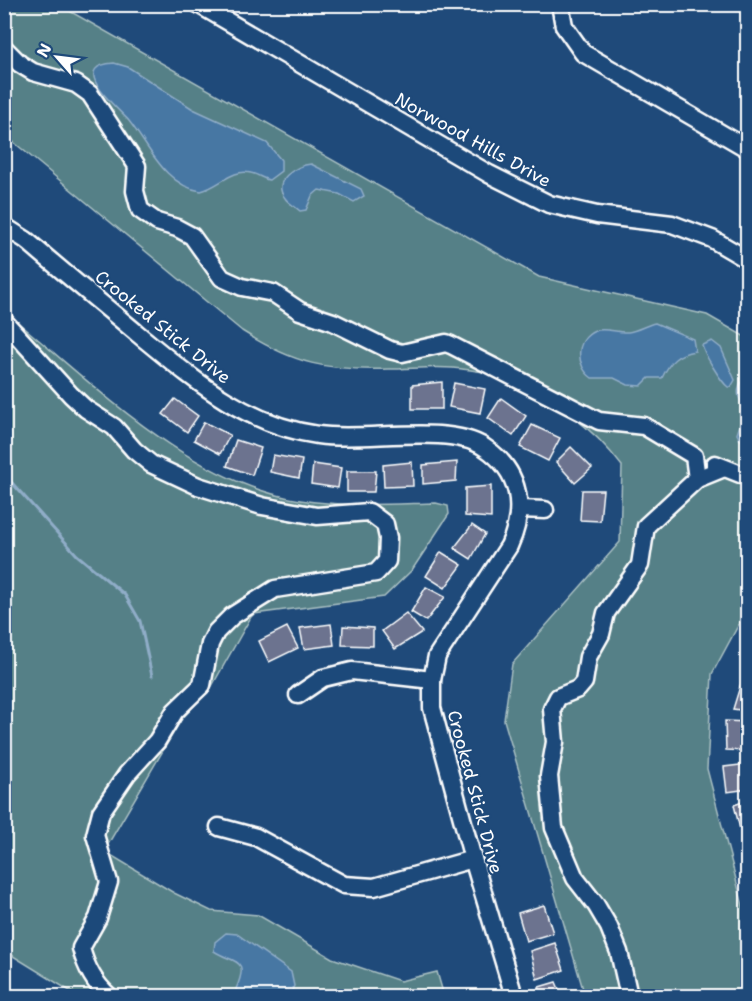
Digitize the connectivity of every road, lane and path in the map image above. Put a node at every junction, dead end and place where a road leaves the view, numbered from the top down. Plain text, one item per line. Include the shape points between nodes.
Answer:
1 (560, 4) edge
2 (206, 6) edge
3 (4, 48) edge
4 (747, 149) edge
5 (4, 226) edge
6 (747, 260) edge
7 (4, 321) edge
8 (694, 456) junction
9 (724, 468) junction
10 (747, 477) edge
11 (697, 479) junction
12 (520, 509) junction
13 (545, 510) dead end
14 (432, 680) junction
15 (298, 695) dead end
16 (219, 827) dead end
17 (473, 859) junction
18 (109, 996) edge
19 (514, 996) edge
20 (630, 996) edge

1 - 4 street via 564,26 583,53
2 - 6 street, Norwood Hills Drive via 489,174 549,204 597,215 672,224 712,239
3 - 8 street via 33,72 76,84 90,94 137,165 135,191 140,210 156,222 192,236 222,278 273,293 300,311 355,331 390,350 402,352 446,343 599,421 644,426
5 - 12 street, Crooked Stick Drive via 197,382 257,419 318,435 459,436 484,447 506,466 518,492
7 - 18 street via 71,395 114,427 151,464 198,486 262,506 317,516 369,512 380,518 388,538 387,561 376,573 274,589 232,616 213,638 202,685 175,711 157,741 127,774 101,812 95,835 109,882 98,918 81,948 85,964
8 - 9 street
8 - 11 street
9 - 10 street
9 - 11 street
11 - 20 street via 646,526 640,565 610,603 600,634 589,652 584,682 578,689 558,696 552,709 555,742 549,776 554,828 575,878 609,927
12 - 13 street
12 - 14 street, Crooked Stick Drive via 509,546 437,656
14 - 15 street via 352,671 323,678
14 - 17 street, Crooked Stick Drive via 432,708
16 - 17 street via 256,837 344,885 359,887 374,887
17 - 19 street, Crooked Stick Drive

